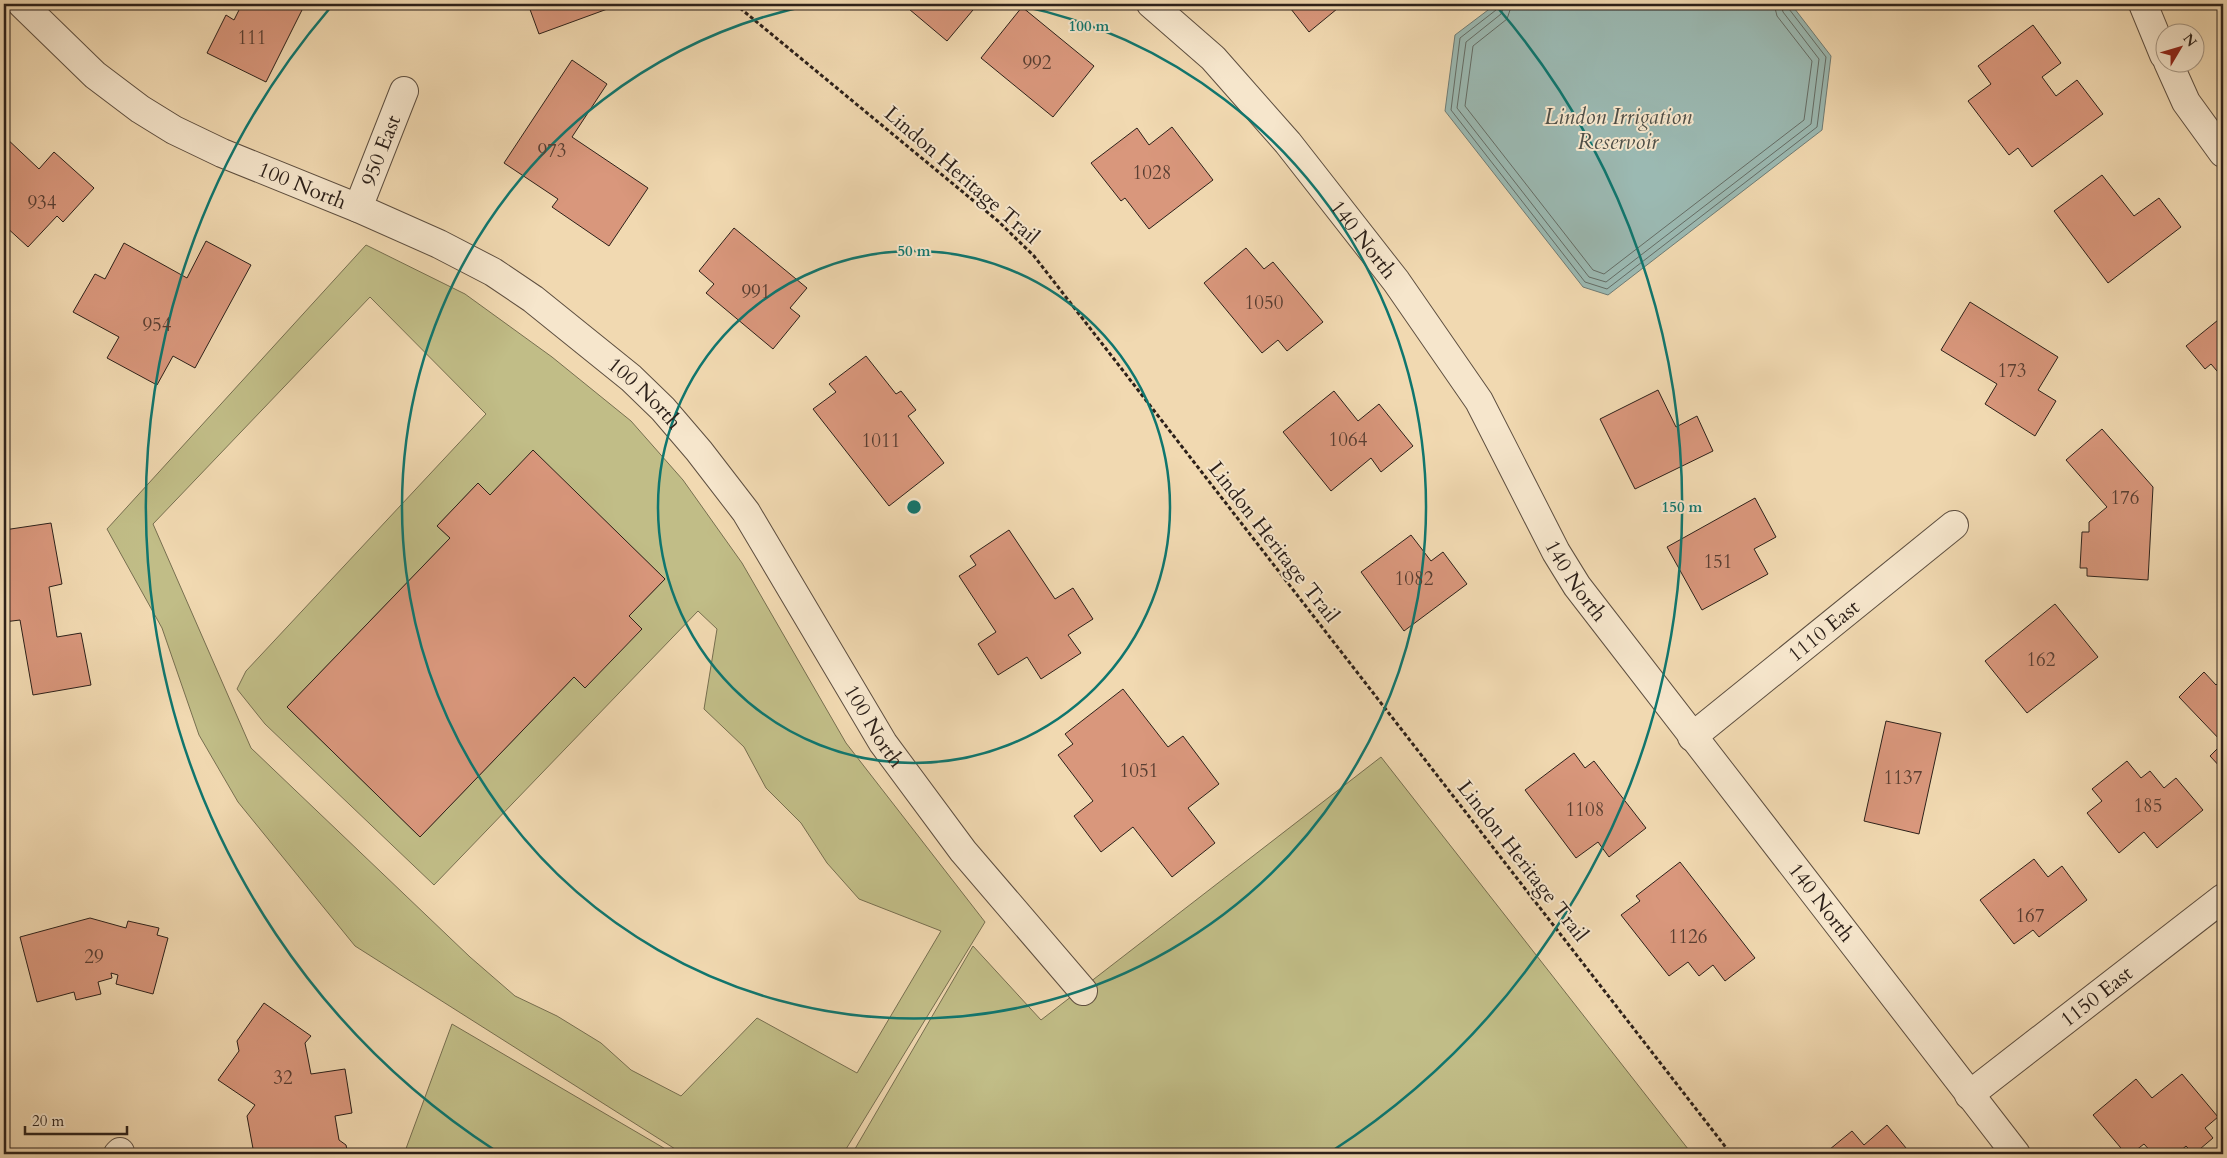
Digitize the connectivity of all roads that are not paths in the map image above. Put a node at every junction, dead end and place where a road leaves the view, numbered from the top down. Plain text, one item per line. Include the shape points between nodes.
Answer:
1 (22, 4) edge
2 (1151, 4) edge
3 (2143, 4) edge
4 (2154, 31) edge
5 (2172, 72) edge
6 (404, 92) dead end
7 (2223, 154) edge
8 (358, 208) junction
9 (1954, 524) dead end
10 (1692, 737) junction
11 (2223, 898) edge
12 (1083, 991) dead end
13 (1969, 1095) junction
14 (2016, 1154) edge

1 - 8 street, 100 North via 95,75 174,130
2 - 10 street, 140 North via 1213,58 1288,143 1396,280 1479,401 1556,552 1577,586
3 - 4 street
5 - 7 street via 2186,102
6 - 8 street, 950 East
8 - 12 street, 100 North via 493,272 582,336 663,409 746,512 883,743 963,851
9 - 10 street, 1110 East
10 - 13 street, 140 North
11 - 13 street, 1150 East
13 - 14 street, 140 North

